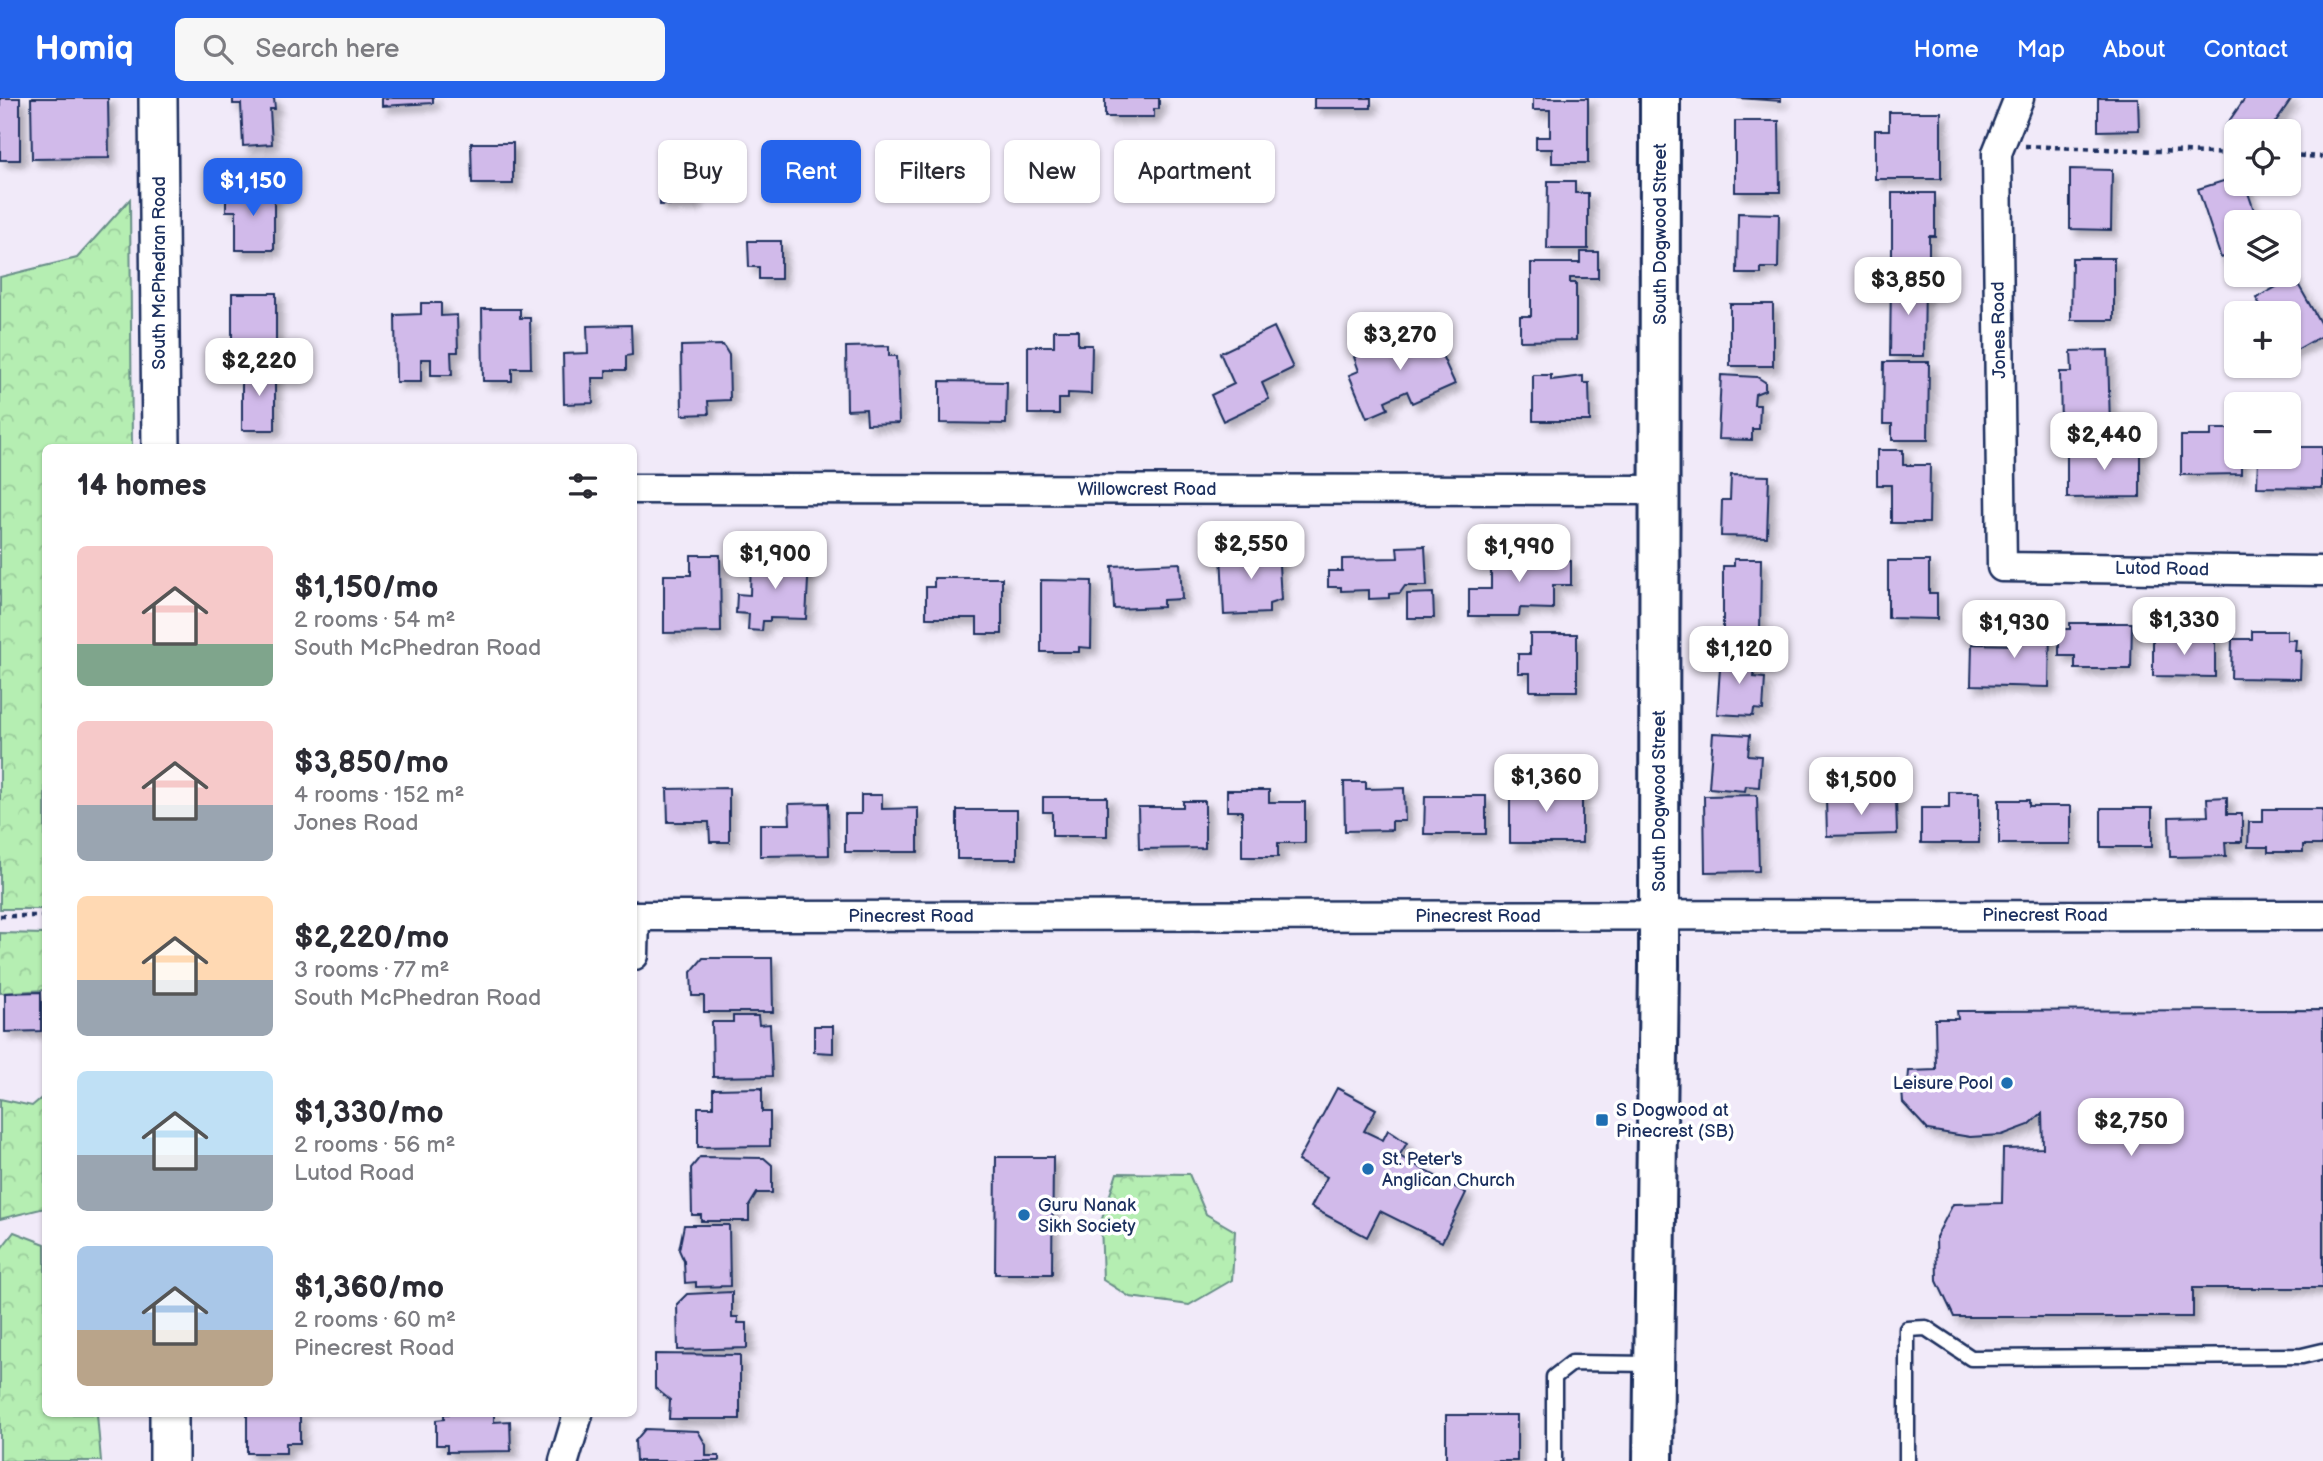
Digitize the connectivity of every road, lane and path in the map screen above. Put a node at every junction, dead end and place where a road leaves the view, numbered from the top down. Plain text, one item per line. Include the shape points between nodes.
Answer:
1 (158, 98) edge
2 (1660, 98) edge
3 (2019, 98) edge
4 (1997, 153) junction
5 (2224, 153) edge
6 (2301, 156) edge
7 (2323, 157) edge
8 (161, 444) edge
9 (637, 489) edge
10 (1660, 490) junction
11 (2002, 567) joint
12 (2323, 571) edge
13 (2323, 915) edge
14 (0, 916) edge
15 (42, 916) edge
16 (637, 916) edge
17 (1659, 916) junction
18 (2323, 1351) edge
19 (1654, 1364) junction
20 (169, 1417) edge
21 (577, 1417) edge
22 (169, 1461) edge
23 (564, 1461) edge
24 (1553, 1461) edge
25 (1653, 1461) edge
26 (1907, 1461) edge

1 - 8 street, South McPhedran Road
2 - 10 main road, South Dogwood Street
3 - 4 street, Jones Road
4 - 5 path via 2024,146
4 - 11 street, Jones Road
6 - 7 path
9 - 10 street, Willowcrest Road
10 - 17 main road, South Dogwood Street
11 - 12 street, Lutod Road
13 - 17 street, Pinecrest Road
14 - 15 path
16 - 17 street, Pinecrest Road
17 - 19 main road, South Dogwood Street
18 - 26 lane via 2302,1356 1971,1358 1926,1328 1907,1328
19 - 24 lane via 1572,1363 1554,1377
19 - 25 main road, South Dogwood Street
20 - 22 street
21 - 23 street

